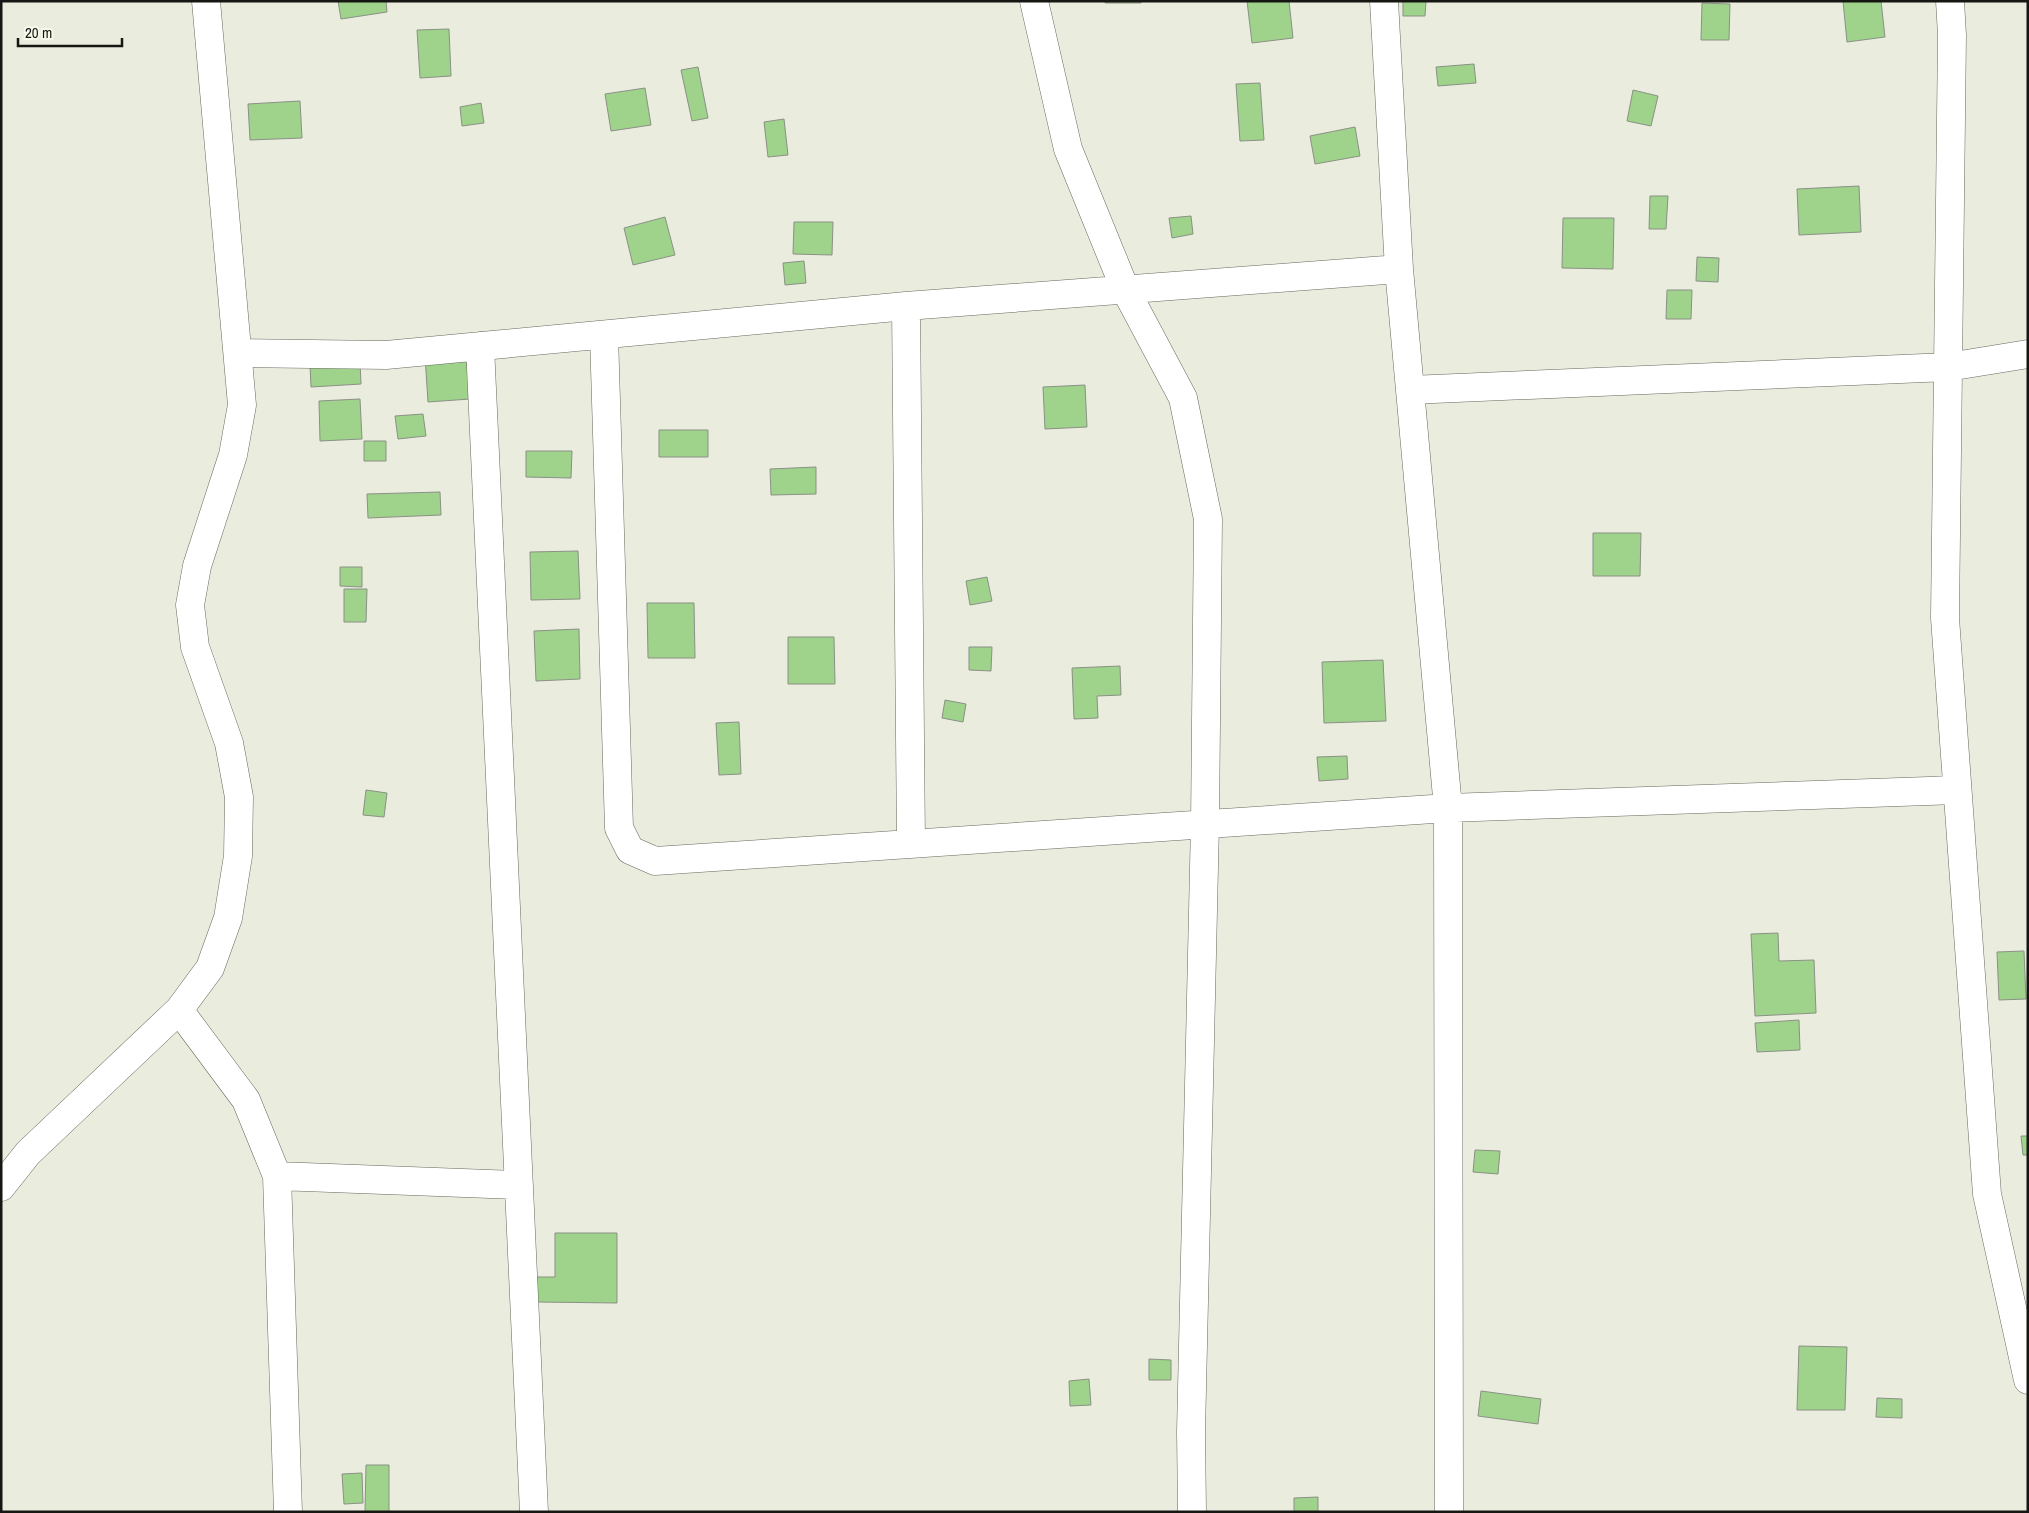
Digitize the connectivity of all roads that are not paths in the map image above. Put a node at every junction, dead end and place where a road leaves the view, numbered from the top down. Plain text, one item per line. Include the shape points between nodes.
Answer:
1 (206, 1) edge
2 (1034, 1) edge
3 (1384, 1) edge
4 (1950, 1) edge
5 (1399, 269) junction
6 (1125, 290) junction
7 (906, 306) junction
8 (604, 335) junction
9 (480, 346) junction
10 (238, 353) junction
11 (2028, 354) edge
12 (1948, 366) junction
13 (1410, 390) junction
14 (1958, 790) junction
15 (1448, 808) junction
16 (1205, 824) junction
17 (911, 844) junction
18 (179, 1010) junction
19 (277, 1176) junction
20 (519, 1185) junction
21 (1, 1186) edge
22 (2028, 1380) edge
23 (288, 1512) edge
24 (534, 1512) edge
25 (1192, 1512) edge
26 (1449, 1512) edge

1 - 10 street
2 - 6 street via 1068,148
3 - 5 street
4 - 12 street
5 - 6 street
5 - 13 street
6 - 7 street
6 - 16 street via 1183,398 1208,519
7 - 8 street
7 - 17 street
8 - 9 street
8 - 17 street via 619,828 630,850 655,861
9 - 10 street via 386,355
9 - 20 street
10 - 18 street via 242,405 233,455 197,566 190,604 195,647 229,743 239,797 238,856 228,918 210,968
11 - 12 street
12 - 13 street
12 - 14 street via 1945,618
13 - 15 street
14 - 15 street
14 - 22 street via 1987,1194
15 - 16 street
15 - 26 street
16 - 17 street
16 - 25 street via 1191,1432
18 - 19 street via 246,1100
18 - 21 street via 28,1153
19 - 20 street
19 - 23 street
20 - 24 street

